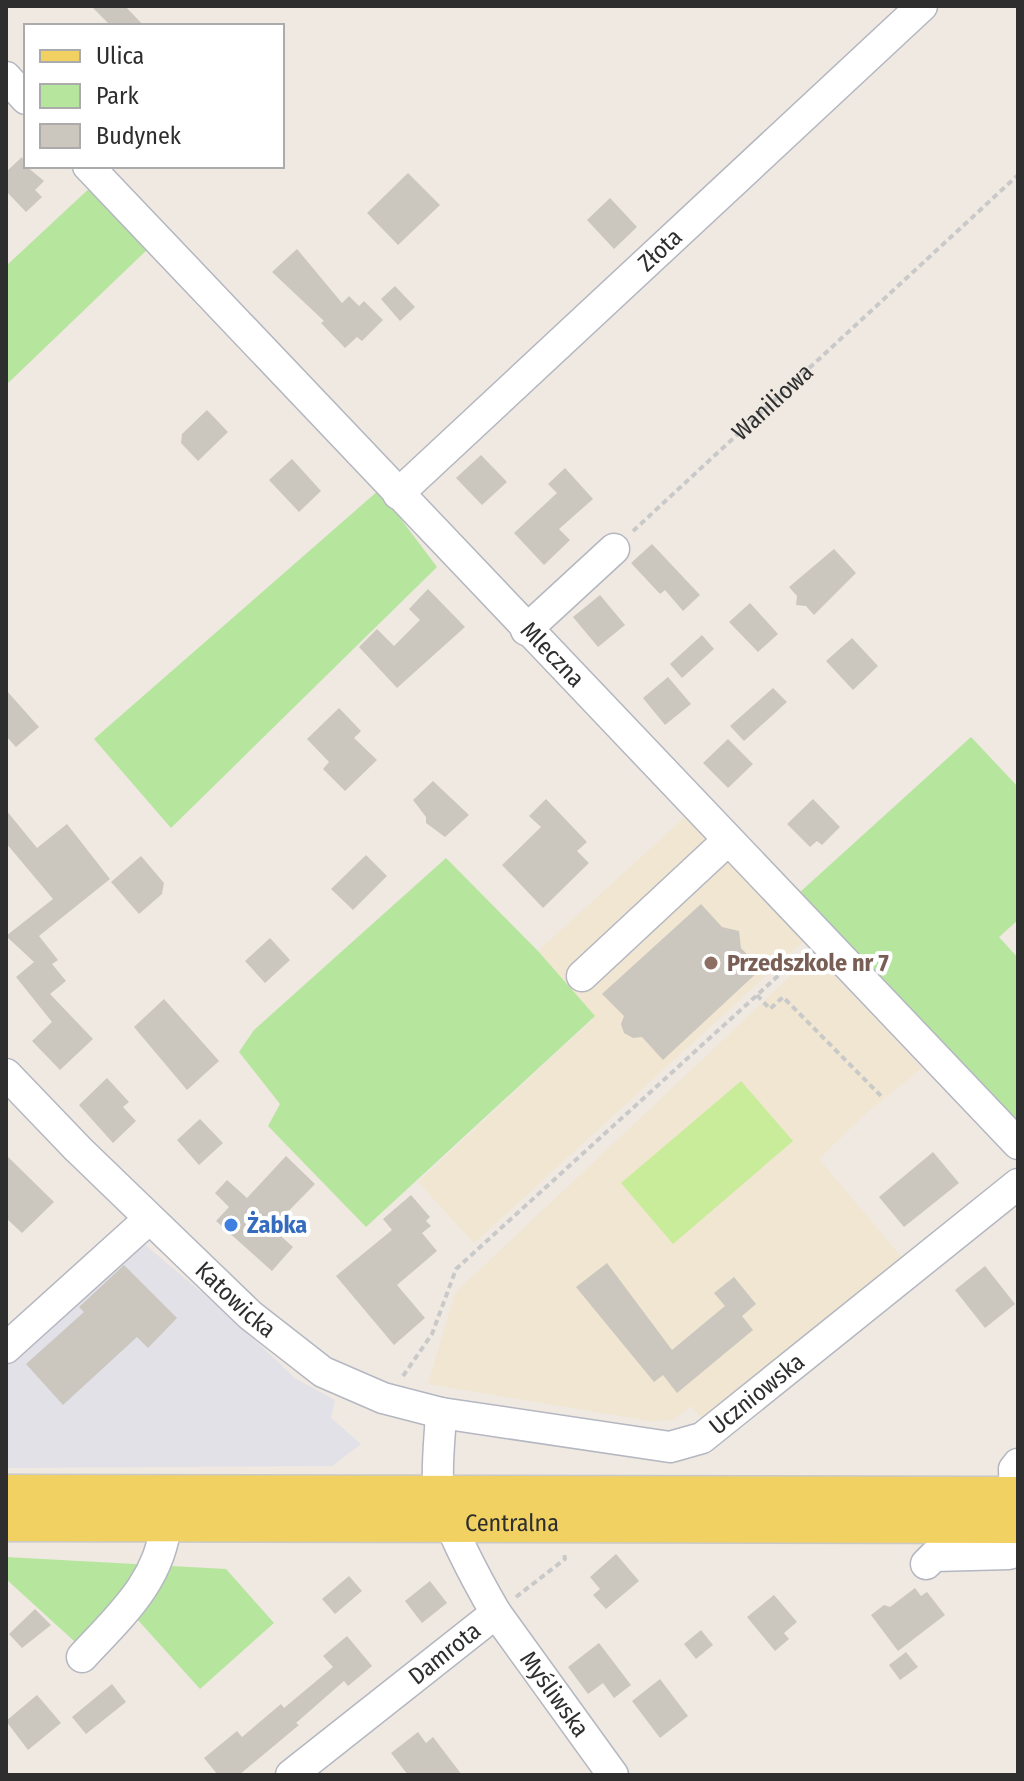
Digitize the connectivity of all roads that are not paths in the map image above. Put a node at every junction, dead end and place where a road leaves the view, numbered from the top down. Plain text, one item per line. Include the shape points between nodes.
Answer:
1 (922, 6) edge
2 (6, 77) edge
3 (24, 97) edge
4 (90, 168) edge
5 (398, 494) junction
6 (614, 549) road end
7 (526, 630) junction
8 (727, 841) junction
9 (582, 976) dead end
10 (6, 1074) edge
11 (1018, 1144) edge
12 (1018, 1184) edge
13 (149, 1219) junction
14 (6, 1348) edge
15 (441, 1413) junction
16 (6, 1494) edge
17 (1017, 1501) edge
18 (447, 1509) junction
19 (6, 1522) edge
20 (166, 1522) junction
21 (1018, 1536) edge
22 (926, 1564) dead end
23 (496, 1613) junction
24 (82, 1657) dead end
25 (291, 1775) edge
26 (613, 1775) edge

1 - 5 street, Złota
2 - 3 street
4 - 5 street, Mleczna
5 - 7 street, Mleczna
6 - 7 street
7 - 8 street, Mleczna
8 - 9 street
8 - 11 street, Mleczna
10 - 13 street, Katowicka
12 - 15 street, Uczniowska via 702,1438 686,1445 670,1447
13 - 14 street
13 - 15 street, Katowicka via 250,1315 323,1372 383,1398
15 - 18 street
16 - 18 main road, Centralna
17 - 18 main road, Centralna
17 - 21 street
18 - 20 main road, Centralna
18 - 23 street, Damrota via 467,1562
19 - 20 main road, Centralna
20 - 24 street via 164,1545 152,1574 134,1602
21 - 22 street via 1009,1554 934,1556
23 - 25 street, Damrota
23 - 26 street, Myśliwska

